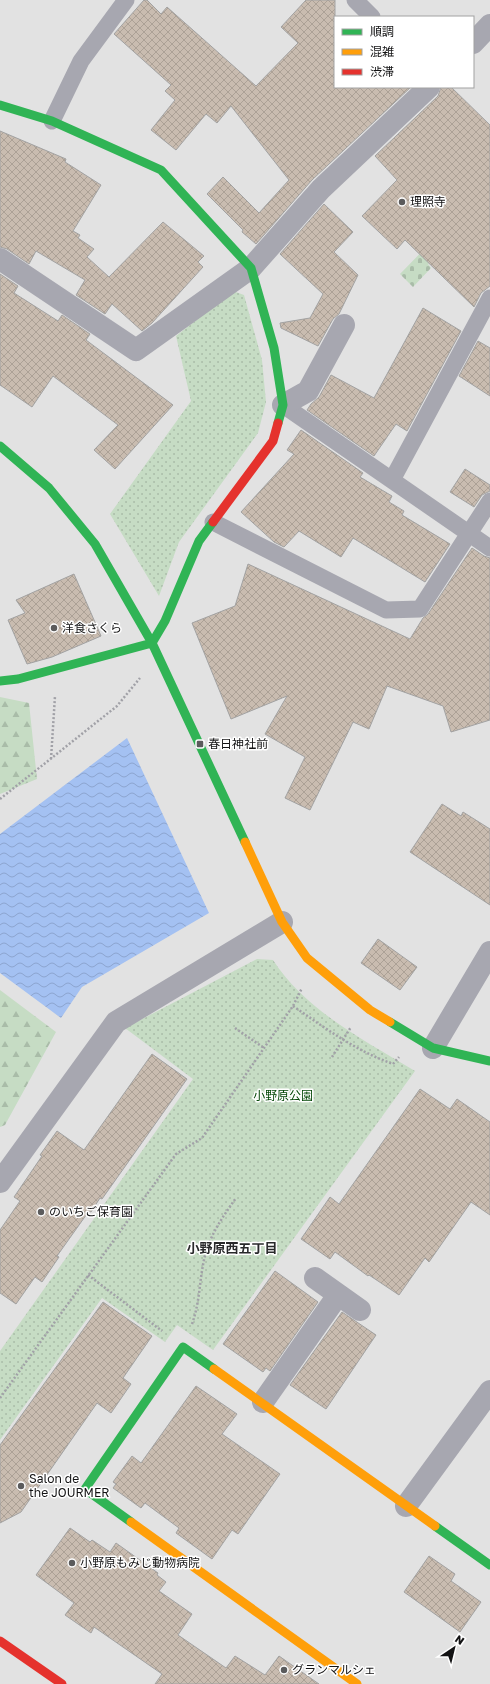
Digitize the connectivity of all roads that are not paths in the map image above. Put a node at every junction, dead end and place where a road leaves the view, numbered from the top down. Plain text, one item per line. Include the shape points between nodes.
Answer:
1 (126, 0) edge
2 (355, 0) edge
3 (371, 16) edge
4 (490, 25) edge
5 (474, 42) edge
6 (427, 88) edge
7 (0, 105) edge
8 (52, 122) junction
9 (0, 259) edge
10 (251, 268) junction
11 (490, 298) edge
12 (344, 325) dead end
13 (283, 405) junction
14 (0, 446) edge
15 (392, 480) junction
16 (490, 501) edge
17 (213, 522) junction
18 (468, 533) junction
19 (490, 548) edge
20 (152, 643) junction
21 (0, 681) edge
22 (282, 922) junction
23 (490, 952) edge
24 (433, 1048) junction
25 (490, 1061) edge
26 (0, 1182) edge
27 (315, 1278) dead end
28 (338, 1295) junction
29 (360, 1310) dead end
30 (490, 1392) edge
31 (263, 1402) junction
32 (406, 1506) junction
33 (490, 1565) edge
34 (0, 1640) edge
35 (62, 1684) edge
36 (357, 1684) edge

1 - 8 lane via 81,62
2 - 3 lane
4 - 5 street
6 - 10 street via 321,190
7 - 8 street
8 - 10 street via 161,170
9 - 10 street via 136,350
10 - 13 street via 274,348
11 - 15 lane
12 - 13 street via 308,391
13 - 15 lane
13 - 17 street via 273,441
14 - 20 street via 49,488 95,544
15 - 18 lane
16 - 18 lane
17 - 18 lane via 386,610 420,609
17 - 20 street via 199,541 165,621
18 - 19 lane
20 - 21 street via 18,680
20 - 22 street
22 - 24 street via 307,958 370,1010
22 - 26 street via 116,1022
23 - 24 street
24 - 25 street
27 - 28 street
28 - 29 street
28 - 31 street
30 - 32 street
31 - 32 street
31 - 36 street via 183,1347 85,1489
32 - 33 street
34 - 35 street

